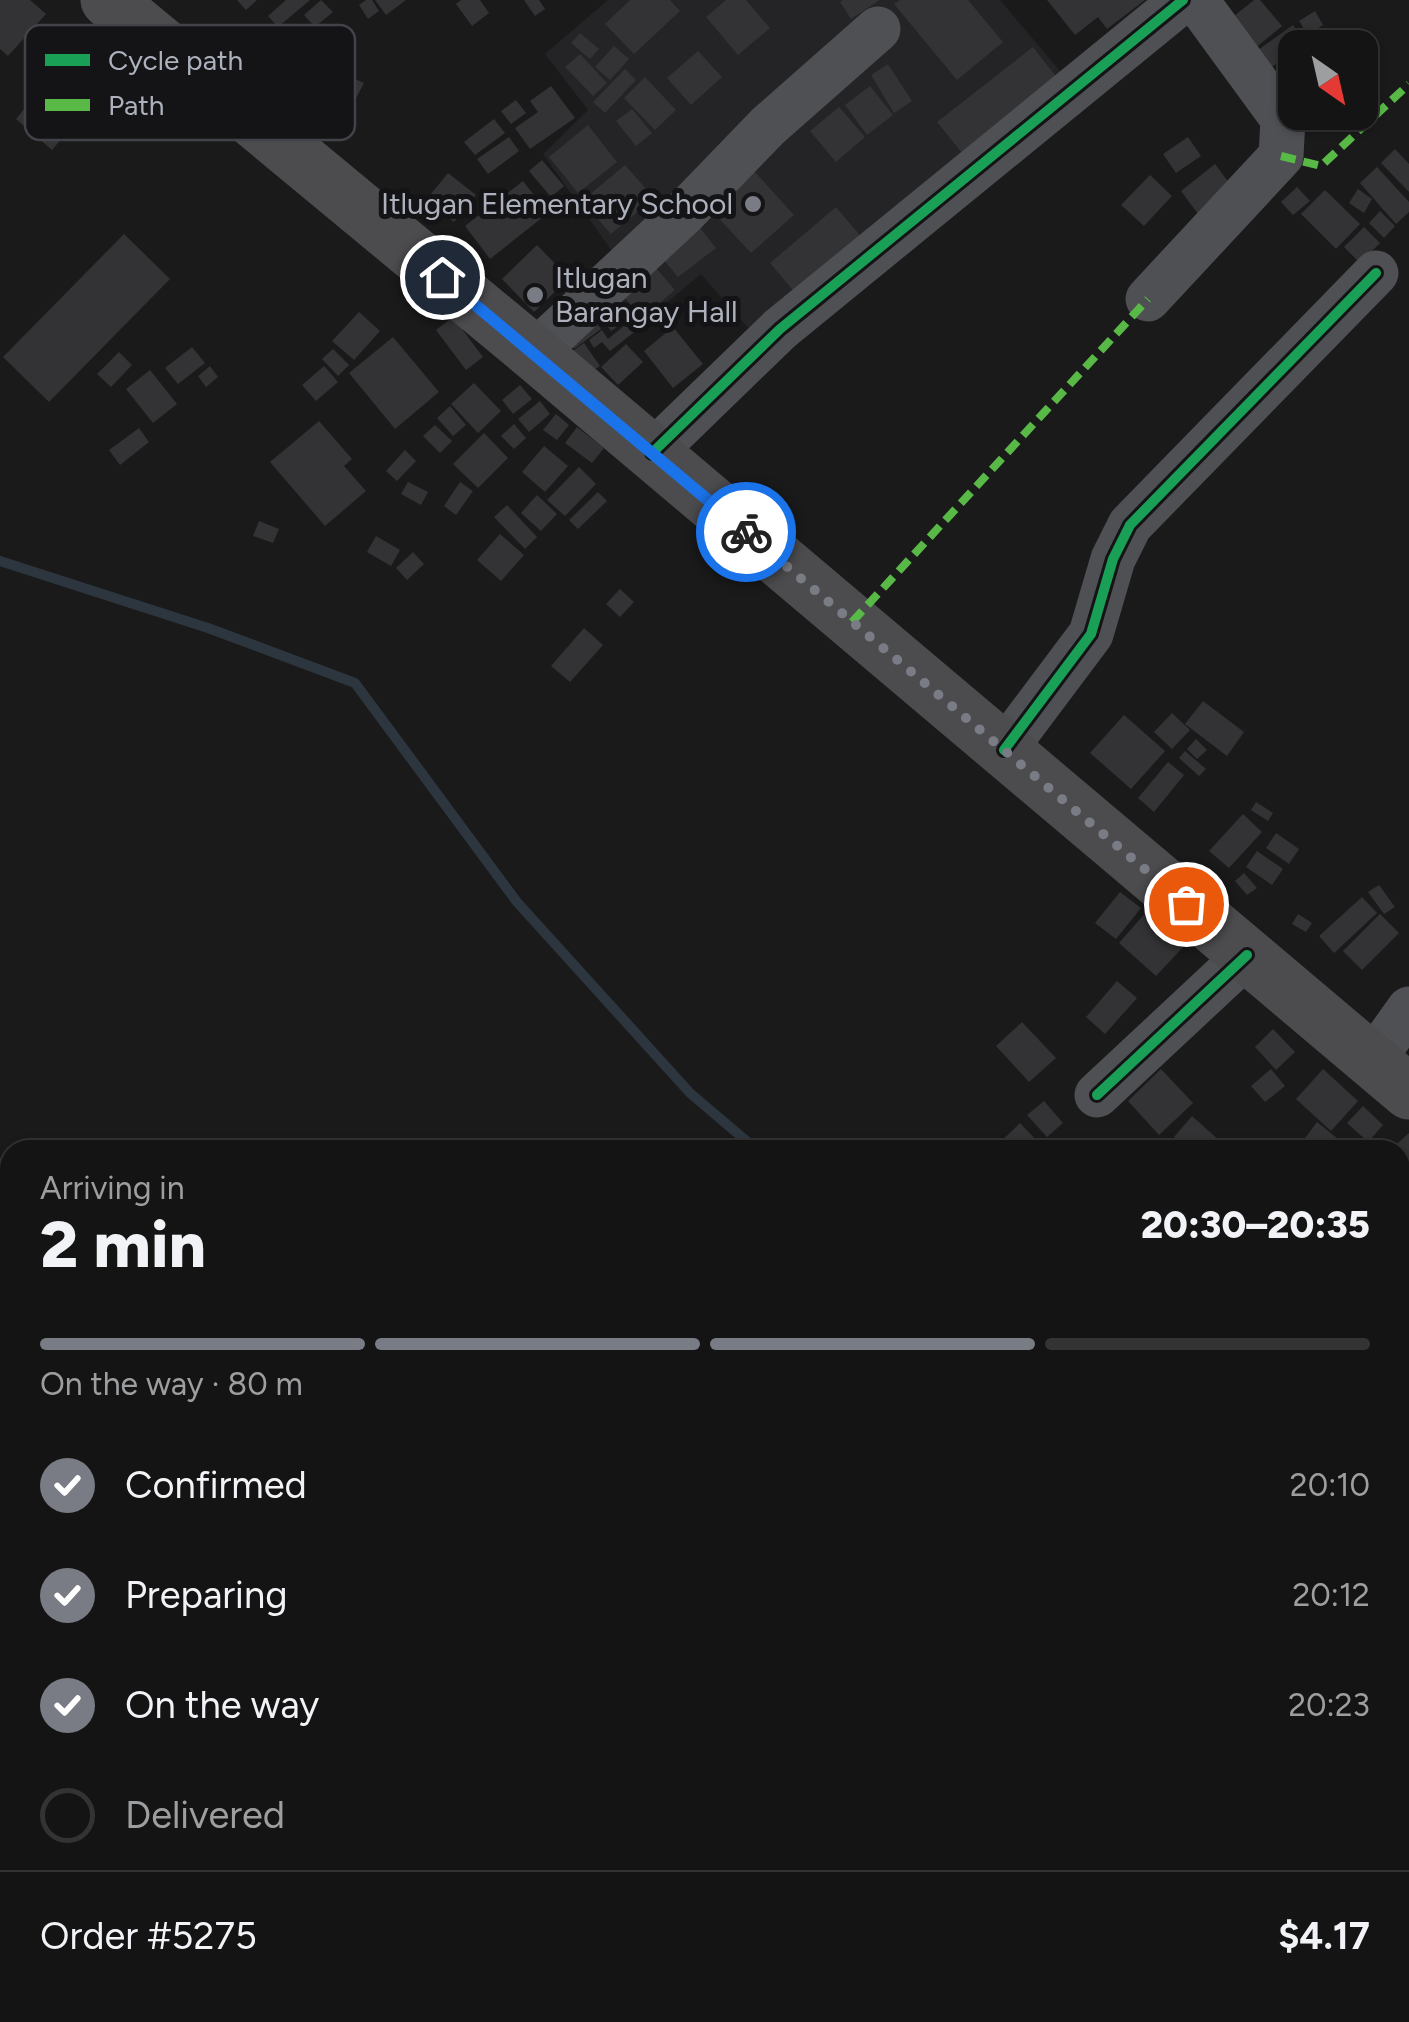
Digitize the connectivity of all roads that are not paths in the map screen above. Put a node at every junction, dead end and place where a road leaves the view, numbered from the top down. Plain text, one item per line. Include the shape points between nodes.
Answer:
1 (108, 0) edge
2 (1183, 0) edge
3 (1196, 0) edge
4 (138, 25) edge
5 (878, 28) dead end
6 (277, 140) edge
7 (1376, 274) dead end
8 (1148, 300) dead end
9 (534, 352) junction
10 (652, 453) junction
11 (1004, 750) junction
12 (1247, 955) junction
13 (1409, 1009) edge
14 (1391, 1077) edge
15 (1097, 1095) dead end

1 - 4 main road
2 - 10 street via 780,329
3 - 8 street via 1283,119 1281,156
5 - 9 street
6 - 9 main road
7 - 11 street via 1130,525 1091,634
9 - 10 main road
10 - 11 main road
11 - 12 main road
12 - 14 main road
12 - 15 street
13 - 14 street

